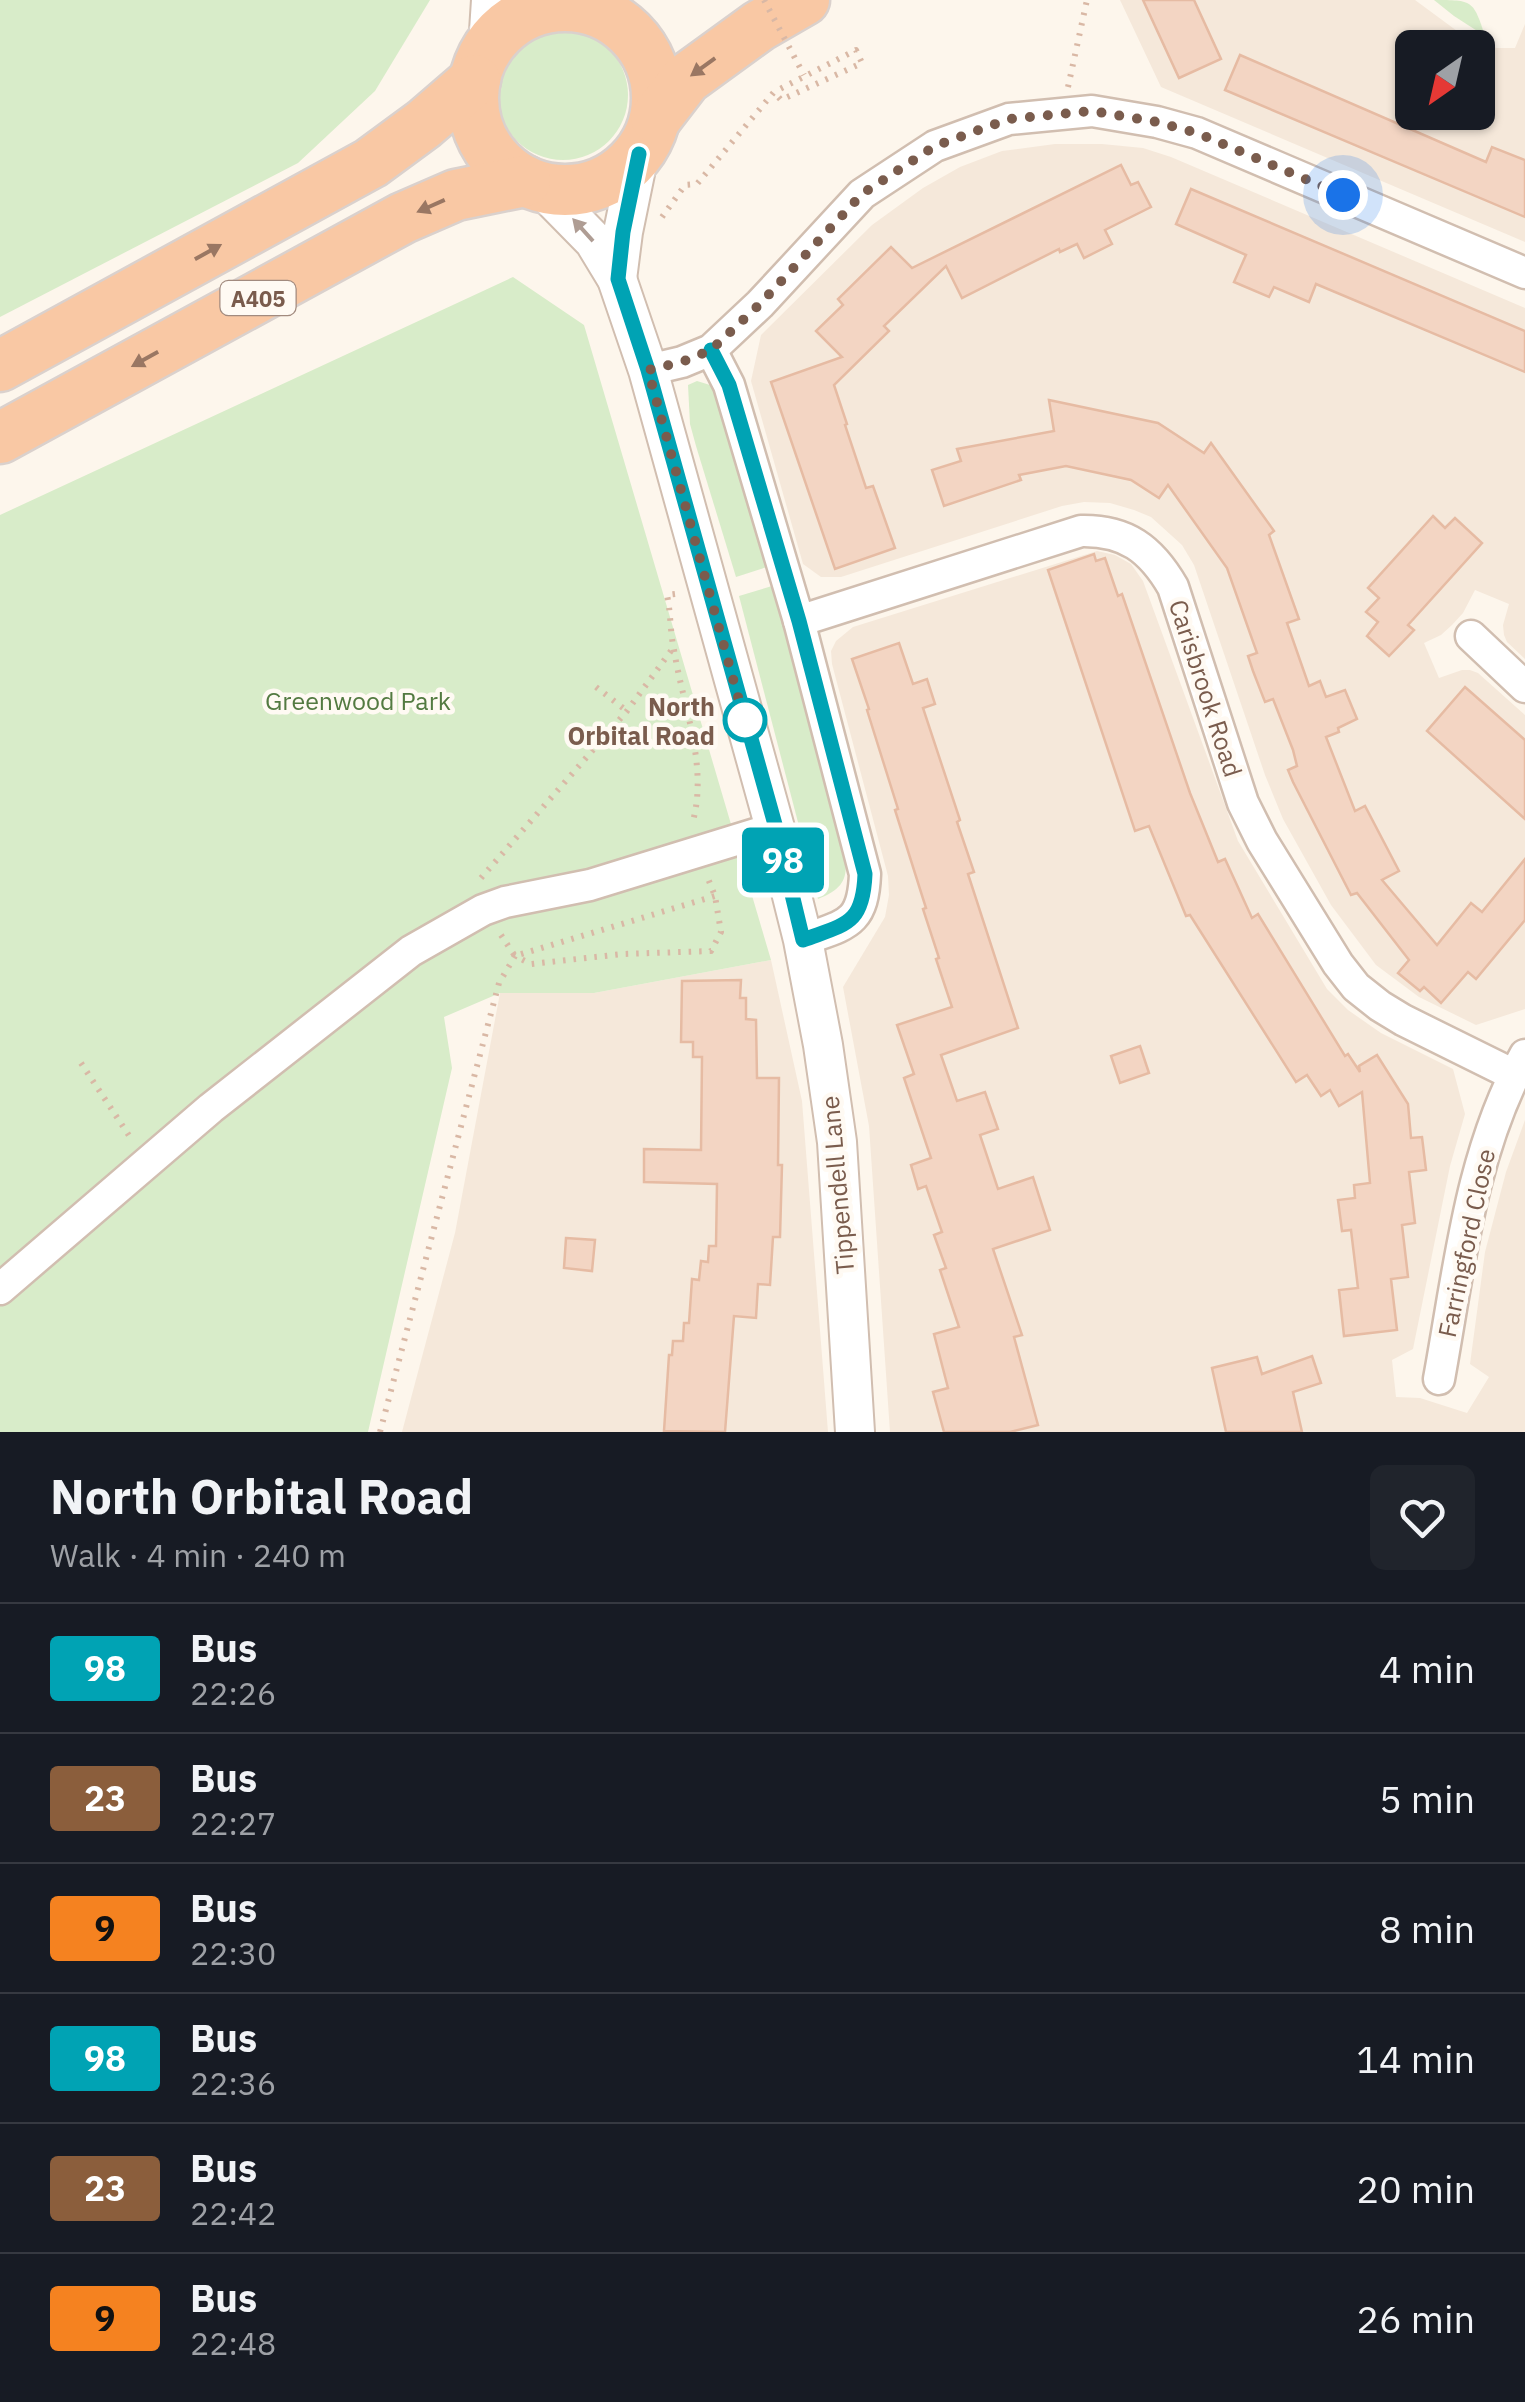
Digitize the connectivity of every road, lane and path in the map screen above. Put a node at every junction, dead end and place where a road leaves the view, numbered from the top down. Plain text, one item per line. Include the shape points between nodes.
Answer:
1 (652, 0) edge
2 (764, 0) edge
3 (804, 0) edge
4 (1087, 0) edge
5 (575, 5) edge
6 (484, 42) edge
7 (804, 75) junction
8 (774, 92) junction
9 (1063, 112) junction
10 (647, 136) junction
11 (533, 184) junction
12 (659, 223) dead end
13 (1525, 273) edge
14 (618, 279) junction
15 (711, 350) junction
16 (0, 366) edge
17 (648, 370) junction
18 (0, 438) edge
19 (667, 596) dead end
20 (799, 621) junction
21 (1471, 636) dead end
22 (673, 648) junction
23 (596, 686) dead end
24 (1525, 687) edge
25 (627, 710) junction
26 (692, 826) dead end
27 (776, 828) junction
28 (704, 868) dead end
29 (715, 896) junction
30 (483, 910) junction
31 (803, 940) junction
32 (515, 956) junction
33 (81, 1063) dead end
34 (1519, 1064) edge
35 (136, 1147) dead end
36 (0, 1289) edge
37 (1439, 1379) dead end
38 (380, 1432) edge
39 (855, 1432) edge

1 - 5 highway
2 - 7 path, bridge
3 -> 10 highway via 686,79
4 - 9 path
5 - 6 highway via 538,10
5 - 10 highway via 619,22 652,65 658,92
6 - 11 highway via 474,110 482,139 500,164
16 -> 6 highway, A405 via 371,163 424,124
7 - 8 path
7 - 8 path via 856,50 862,63 781,100
8 - 12 path via 697,184 685,185
9 - 13 street via 1092,111 1197,133
9 - 15 street via 1009,119 935,146 862,194
10 - 11 highway via 619,173 595,186
10 - 14 street, Tippendell Lane
14 -> 11 street, Tippendell Lane via 594,242
11 -> 18 highway, A405 via 456,195 403,218
14 - 17 street, Tippendell Lane
15 - 17 street
15 - 20 street via 729,385
17 - 27 street, Tippendell Lane
19 - 22 path
20 - 31 street via 865,874 860,908 851,919
20 - 34 street, Carisbrook Road via 1080,531 1100,530 1136,543 1174,588 1243,802 1338,964 1392,1013
21 - 24 street
22 - 25 path
22 - 26 path via 698,776
23 - 25 path
25 - 30 path via 476,883 473,892
27 - 30 street
27 - 31 street, Tippendell Lane
28 - 29 path
29 - 32 path
29 - 32 path via 721,932 711,951 531,964
30 - 32 path
30 - 36 street via 411,951 318,1022
31 - 39 street, Tippendell Lane via 837,1142
32 - 38 path via 499,983
33 - 35 path
34 - 37 street, Farringford Close via 1470,1204

